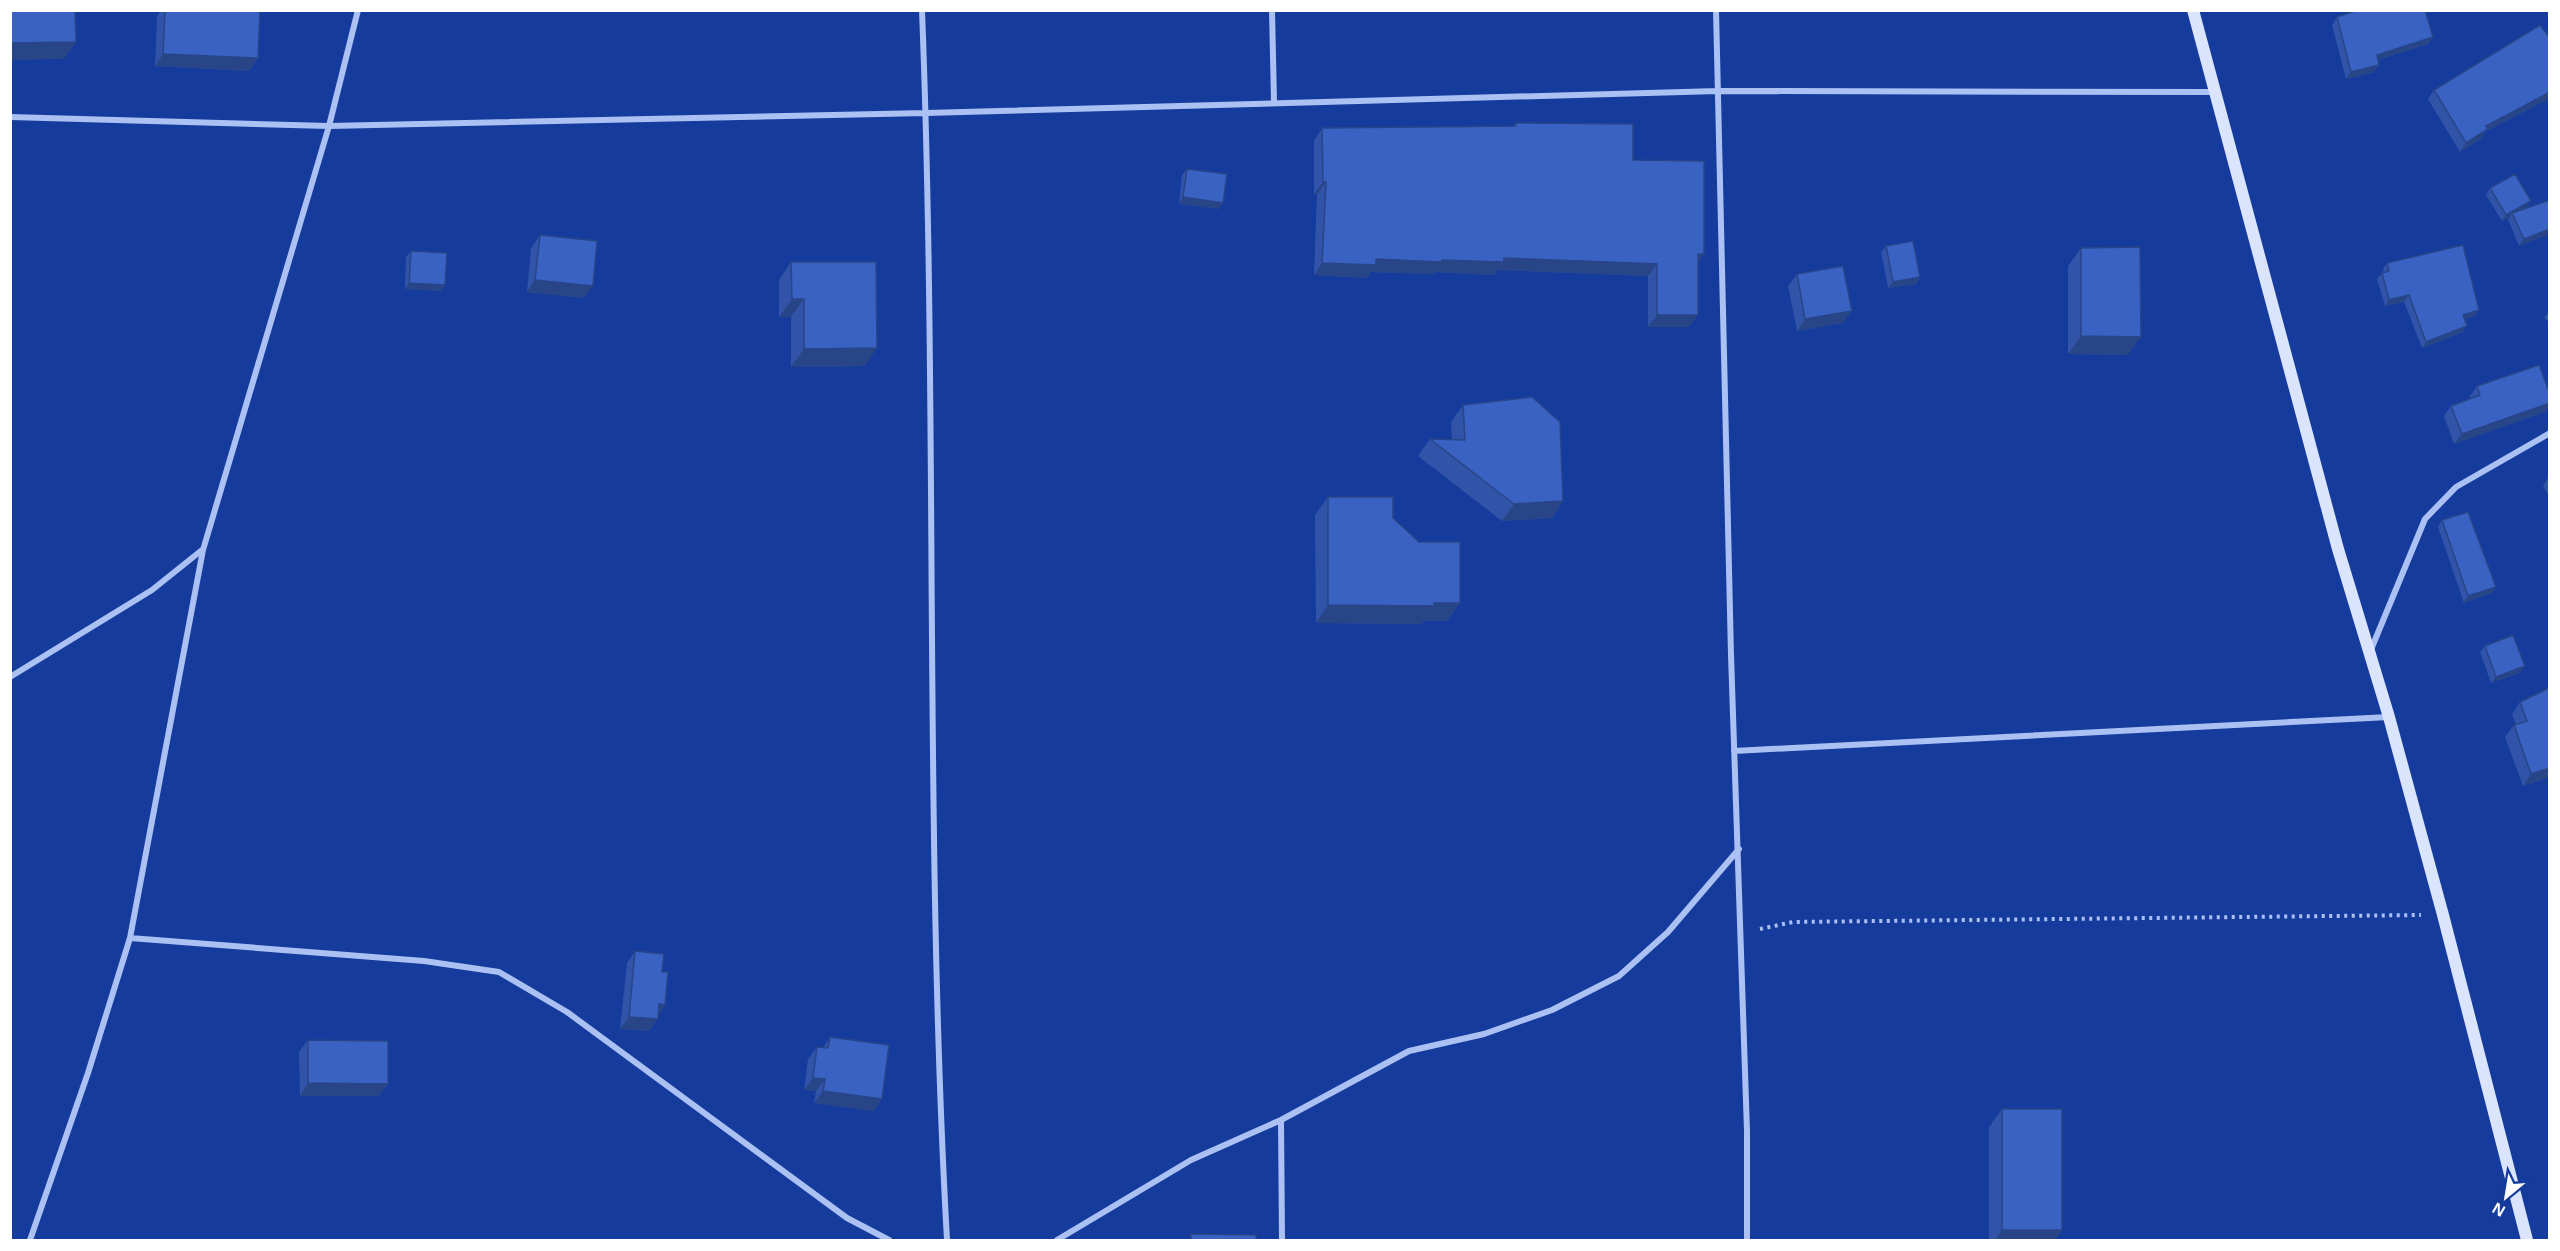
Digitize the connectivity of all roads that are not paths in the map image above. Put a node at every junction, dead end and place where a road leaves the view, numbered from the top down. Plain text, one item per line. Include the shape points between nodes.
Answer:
1 (358, 10) edge
2 (922, 10) edge
3 (1272, 10) edge
4 (1716, 10) edge
5 (2193, 10) edge
6 (1718, 91) junction
7 (2215, 92) junction
8 (1274, 102) junction
9 (926, 113) junction
10 (10, 117) edge
11 (329, 126) junction
12 (2550, 433) edge
13 (203, 550) junction
14 (2370, 652) junction
15 (10, 677) edge
16 (2389, 717) junction
17 (1734, 751) junction
18 (1739, 849) junction
19 (130, 938) junction
20 (1281, 1120) junction
21 (30, 1240) edge
22 (890, 1240) edge
23 (947, 1240) edge
24 (1057, 1240) edge
25 (1282, 1240) edge
26 (1747, 1240) edge
27 (2527, 1240) edge

1 - 11 street
2 - 9 street
3 - 8 street
4 - 6 street
5 - 7 main road
6 - 7 street
6 - 8 street
6 - 17 street
7 - 14 main road via 2338,549
8 - 9 street
9 - 11 street
9 - 23 street via 938,1087
10 - 11 street
11 - 13 street
12 - 14 street via 2456,486 2426,519
13 - 15 street via 152,590
13 - 19 street
14 - 16 main road
16 - 17 street
16 - 27 main road
17 - 18 street
18 - 20 street via 1668,932 1619,976 1552,1010 1484,1034 1409,1051
18 - 26 street
19 - 21 street
19 - 22 street via 424,961 499,972 567,1012 838,1212
20 - 24 street via 1191,1160
20 - 25 street

